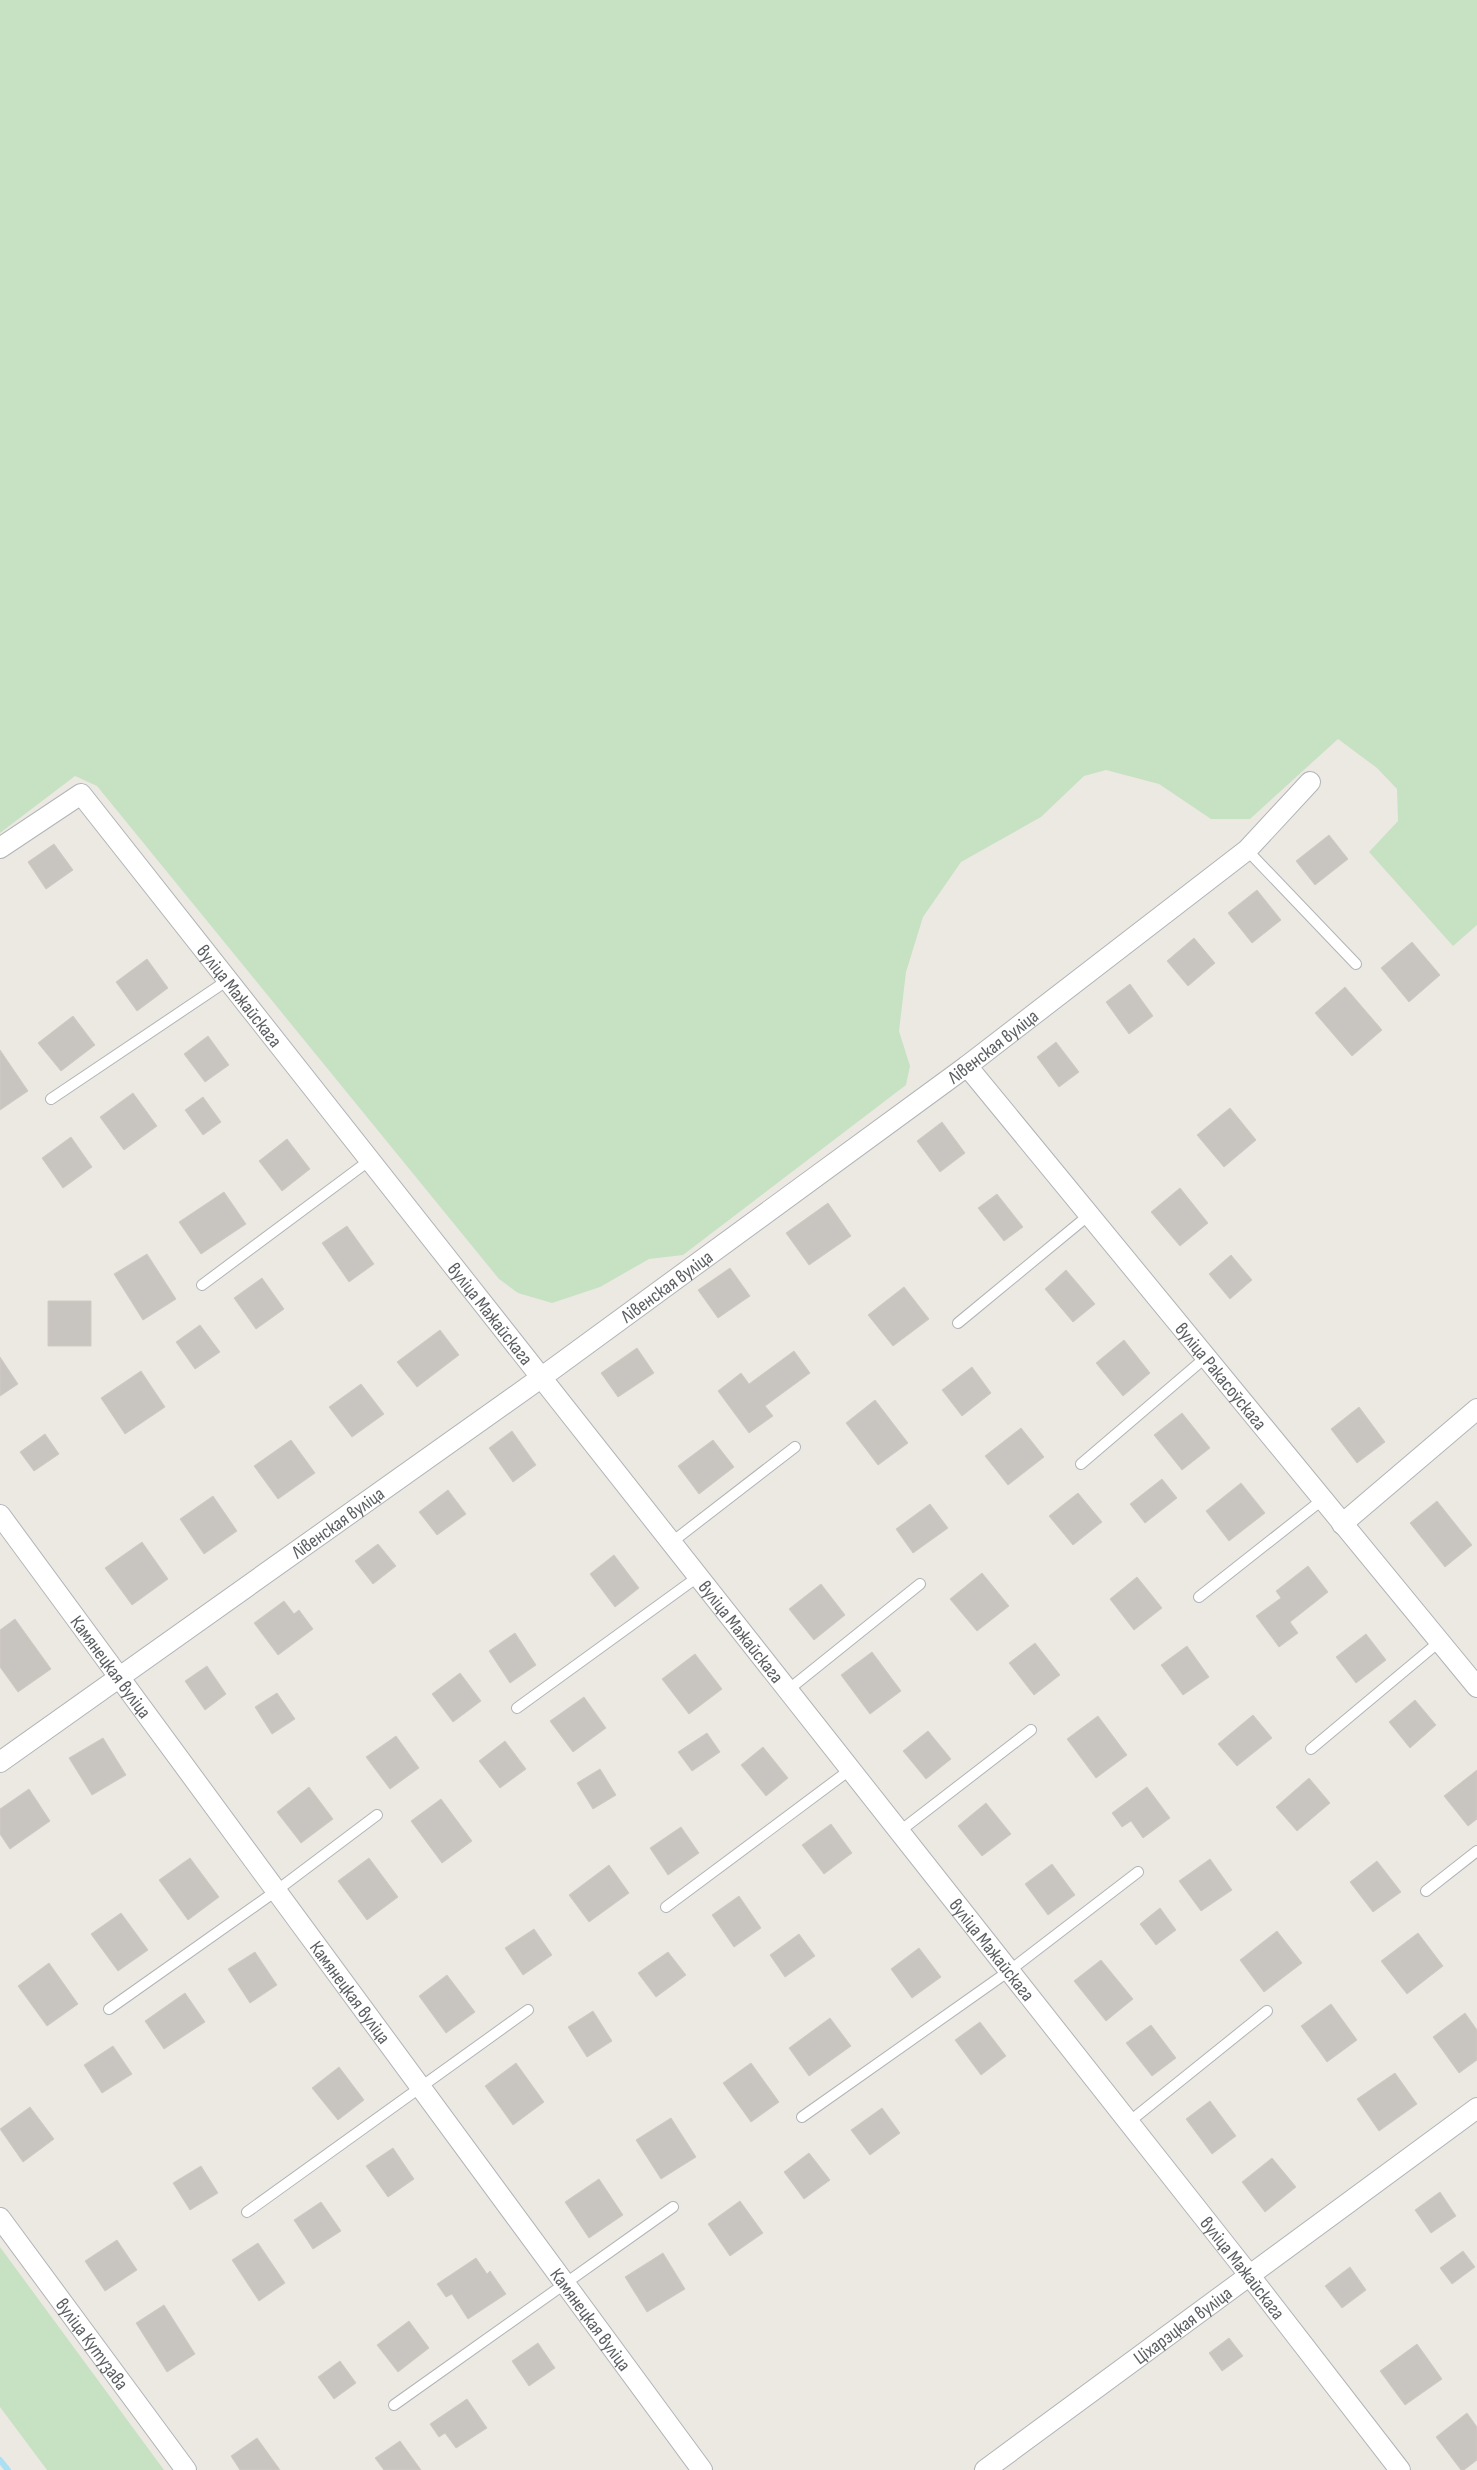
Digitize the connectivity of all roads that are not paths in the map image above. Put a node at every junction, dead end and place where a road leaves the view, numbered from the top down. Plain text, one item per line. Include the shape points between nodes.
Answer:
1 (1310, 782) dead end
2 (0, 848) edge
3 (1247, 850) junction
4 (1356, 964) dead end
5 (228, 980) junction
6 (967, 1066) junction
7 (51, 1099) dead end
8 (370, 1160) junction
9 (1089, 1215) junction
10 (202, 1285) dead end
11 (958, 1322) dead end
12 (1205, 1358) junction
13 (542, 1377) junction
14 (1477, 1409) edge
15 (795, 1447) dead end
16 (1081, 1464) dead end
17 (1322, 1500) junction
18 (0, 1515) edge
19 (1342, 1524) junction
20 (672, 1542) junction
21 (699, 1576) junction
22 (920, 1584) dead end
23 (1199, 1597) dead end
24 (1439, 1642) junction
25 (119, 1676) junction
26 (1477, 1688) edge
27 (788, 1690) junction
28 (517, 1708) dead end
29 (1031, 1730) dead end
30 (1311, 1749) dead end
31 (0, 1762) edge
32 (851, 1769) junction
33 (377, 1815) dead end
34 (900, 1831) junction
35 (1477, 1851) edge
36 (1138, 1872) dead end
37 (276, 1890) junction
38 (1426, 1890) dead end
39 (666, 1907) dead end
40 (1009, 1971) junction
41 (109, 2009) dead end
42 (528, 2010) dead end
43 (1267, 2011) dead end
44 (421, 2087) junction
45 (1477, 2108) edge
46 (802, 2117) dead end
47 (1129, 2122) junction
48 (673, 2207) dead end
49 (247, 2212) dead end
50 (0, 2218) edge
51 (1250, 2276) junction
52 (566, 2284) junction
53 (394, 2405) dead end
54 (186, 2470) edge
55 (702, 2470) edge
56 (985, 2470) edge
57 (1400, 2470) edge

1 - 3 street, Лівенская вуліца
2 - 5 street, вуліца Мажайскага via 81,794
3 - 4 lane
3 - 6 street, Лівенская вуліца
5 - 7 lane
5 - 8 street, вуліца Мажайскага
6 - 9 street, вуліца Ракасоўскага
6 - 13 street, Лівенская вуліца
8 - 10 lane
8 - 13 street, вуліца Мажайскага
9 - 11 lane
9 - 12 street, вуліца Ракасоўскага
12 - 16 lane
12 - 17 street, вуліца Ракасоўскага
13 - 20 street, вуліца Мажайскага
13 - 25 street, Лівенская вуліца
14 - 19 street
15 - 20 lane
17 - 19 street, вуліца Ракасоўскага
17 - 23 lane
18 - 25 street, Камянецкая вуліца
19 - 24 street, вуліца Ракасоўскага
20 - 21 street, вуліца Мажайскага
21 - 27 street, вуліца Мажайскага
21 - 28 lane
22 - 27 lane
24 - 26 street, вуліца Ракасоўскага
24 - 30 lane
25 - 31 street, Лівенская вуліца
25 - 37 street, Камянецкая вуліца
27 - 32 street, вуліца Мажайскага
29 - 34 lane
32 - 34 street, вуліца Мажайскага
32 - 39 lane
33 - 37 lane
34 - 40 street, вуліца Мажайскага
35 - 38 lane
36 - 40 lane
37 - 41 lane
37 - 44 street, Камянецкая вуліца
40 - 46 lane
40 - 47 street, вуліца Мажайскага
42 - 44 lane
43 - 47 lane
44 - 49 lane
44 - 52 street, Камянецкая вуліца
45 - 51 street, Ціхарэцкая вуліца
47 - 51 street, вуліца Мажайскага
48 - 52 lane
50 - 54 street, вуліца Кутузава
51 - 56 street, Ціхарэцкая вуліца
51 - 57 street, вуліца Мажайскага
52 - 53 lane
52 - 55 street, Камянецкая вуліца

